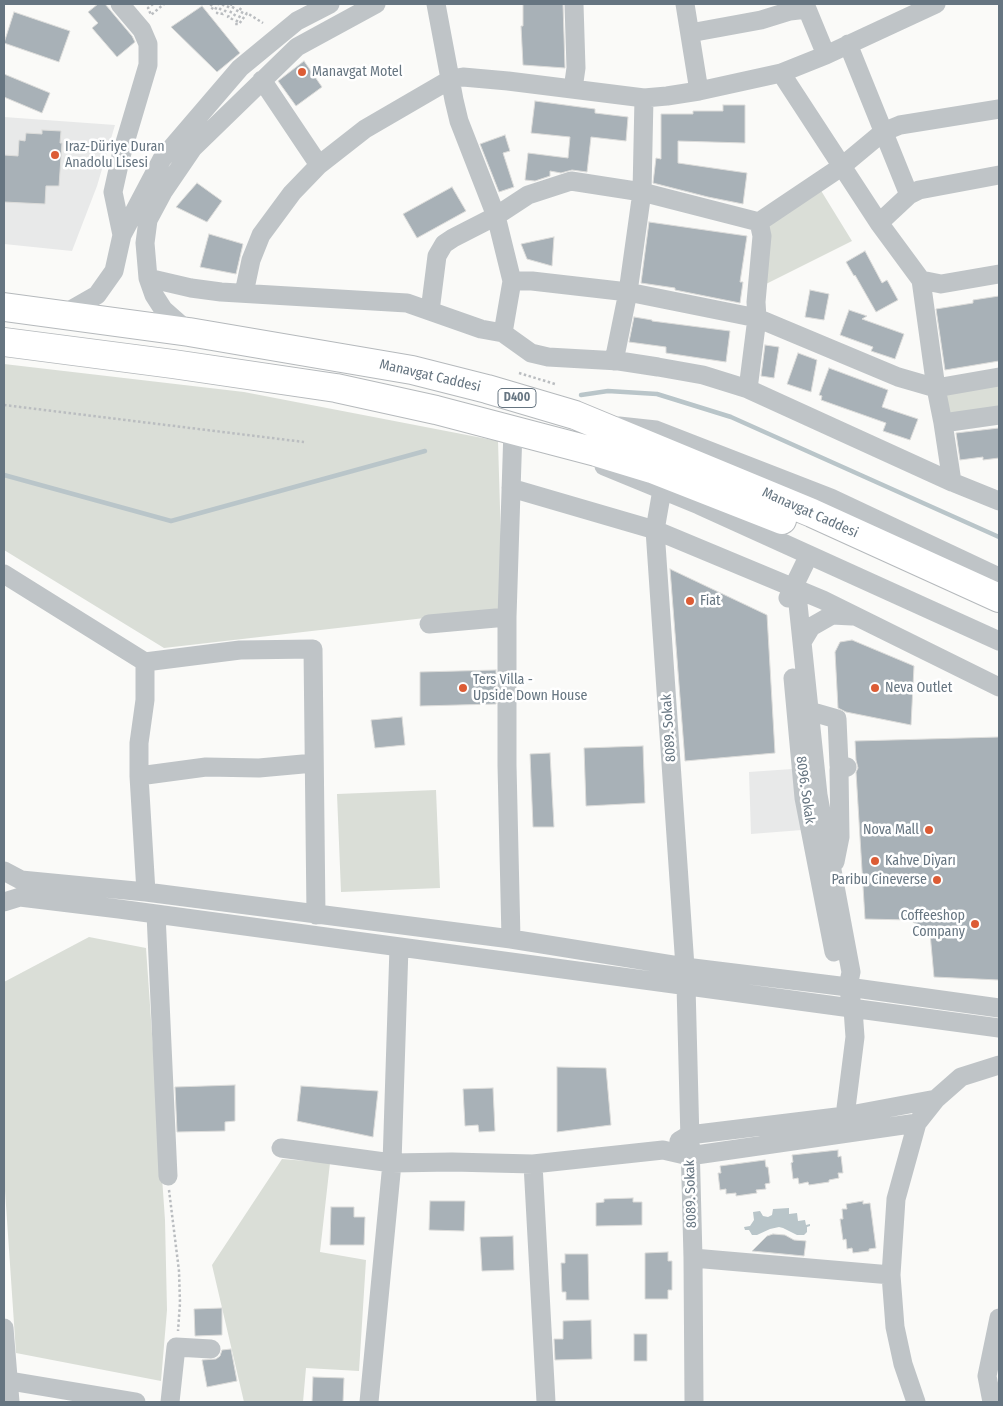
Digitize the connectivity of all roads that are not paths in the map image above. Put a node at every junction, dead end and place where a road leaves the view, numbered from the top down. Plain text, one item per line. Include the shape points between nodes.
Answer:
1 (120, 4) edge
2 (330, 4) edge
3 (376, 4) edge
4 (436, 4) edge
5 (574, 4) edge
6 (685, 4) edge
7 (936, 4) edge
8 (806, 6) edge
9 (690, 33) junction
10 (848, 44) junction
11 (826, 55) junction
12 (781, 73) junction
13 (451, 79) junction
14 (262, 80) junction
15 (573, 89) junction
16 (699, 90) junction
17 (644, 98) junction
18 (999, 108) edge
19 (883, 132) junction
20 (319, 165) junction
21 (841, 167) junction
22 (999, 176) edge
23 (642, 192) junction
24 (908, 195) junction
25 (496, 216) junction
26 (759, 222) junction
27 (879, 223) junction
28 (122, 235) junction
29 (999, 274) edge
30 (148, 278) junction
31 (921, 280) junction
32 (512, 282) junction
33 (628, 292) junction
34 (244, 293) junction
35 (4, 307) edge
36 (430, 311) junction
37 (62, 315) junction
38 (758, 318) junction
39 (189, 332) junction
40 (502, 333) junction
41 (4, 342) edge
42 (614, 361) junction
43 (999, 376) edge
44 (936, 388) junction
45 (748, 389) junction
46 (999, 415) edge
47 (943, 422) junction
48 (601, 424) junction
49 (512, 429) junction
50 (556, 441) junction
51 (952, 482) junction
52 (511, 488) junction
53 (662, 490) junction
54 (999, 501) edge
55 (655, 530) junction
56 (809, 555) junction
57 (4, 574) edge
58 (999, 577) edge
59 (793, 589) junction
60 (999, 598) edge
61 (855, 616) junction
62 (507, 617) junction
63 (999, 618) edge
64 (429, 624) dead end
65 (999, 641) edge
66 (802, 642) junction
67 (145, 662) junction
68 (999, 687) edge
69 (809, 711) junction
70 (314, 763) junction
71 (139, 776) junction
72 (4, 871) edge
73 (833, 873) junction
74 (146, 892) junction
75 (4, 902) edge
76 (156, 914) junction
77 (316, 915) junction
78 (511, 939) junction
79 (399, 947) junction
80 (686, 976) junction
81 (848, 987) junction
82 (999, 1008) edge
83 (853, 1009) junction
84 (999, 1028) edge
85 (999, 1065) edge
86 (936, 1099) junction
87 (845, 1116) junction
88 (917, 1123) junction
89 (689, 1135) junction
90 (281, 1148) dead end
91 (663, 1150) junction
92 (689, 1156) junction
93 (392, 1163) junction
94 (533, 1164) junction
95 (168, 1176) road end
96 (693, 1258) junction
97 (891, 1276) junction
98 (999, 1318) edge
99 (4, 1328) edge
100 (211, 1349) dead end
101 (6, 1380) edge
102 (993, 1401) edge
103 (10, 1402) edge
104 (136, 1402) edge
105 (170, 1402) edge
106 (369, 1402) edge
107 (546, 1402) edge
108 (694, 1402) edge
109 (916, 1402) edge

1 - 28 street via 142,30 148,44 148,65 120,156 113,192
2 - 28 street via 297,21 240,68 162,159
3 - 14 street via 297,47
4 - 13 street
5 - 15 street via 576,68
6 - 9 street
7 - 10 street
8 - 9 street via 761,20
8 - 11 street
9 - 16 street
10 - 11 street
10 - 19 street
11 - 12 street
12 - 16 street
12 - 21 street
13 - 15 street via 490,79
13 - 20 street via 365,129
13 - 25 street via 459,121
14 - 20 street
14 - 30 street via 193,148 163,192 148,220 145,243
15 - 17 street
16 - 17 street
17 - 23 street
18 - 19 street via 900,125
19 - 21 street
19 - 24 street
20 - 34 street via 292,193 261,235 251,260
21 - 26 street
21 - 27 street
22 - 24 street via 919,190
23 - 25 street via 571,181 528,195
23 - 26 street
23 - 33 street
24 - 27 street
25 - 32 street
25 - 36 street via 453,238 440,249
26 - 38 street via 762,236 756,302
27 - 31 street
28 - 37 street via 114,271 97,296
29 - 31 street via 941,284
30 - 34 street via 191,288
30 - 39 street via 163,310
31 - 44 street
32 - 33 street via 532,281
32 - 40 street
33 - 38 street
33 - 42 street
34 - 36 street via 407,303
35 - 37 highway, Manavgat Caddesi / D400
36 - 40 street
37 - 39 highway, Manavgat Caddesi / D400
38 - 44 street via 898,377
38 - 45 street
39 - 48 highway, Manavgat Caddesi / D400 via 412,370
40 - 42 street via 531,353
41 - 49 highway, Manavgat Caddesi / D400 via 336,388
42 - 45 street via 703,375
43 - 44 street
44 - 47 street
45 - 51 street
46 - 47 street
47 - 51 street
48 - 58 street via 656,430 831,498
48 - 60 highway, Manavgat Caddesi / D400 via 812,513
49 - 50 highway, Manavgat Caddesi / D400
49 - 52 street
50 - 53 street via 593,462
50 - 63 highway, Manavgat Caddesi / D400 via 652,469 785,521 884,563
51 - 54 street
52 - 55 street
52 - 62 street
53 - 55 street, 8089. Sokak
53 - 56 street
55 - 59 street
55 - 80 street, 8089. Sokak
56 - 59 street, 8096. Sokak
56 - 65 street
57 - 67 street
59 - 61 street
59 - 66 street, 8096. Sokak
59 - 81 street, 8096. Sokak via 786,601 804,798 839,973
61 - 66 street via 832,615 811,627
61 - 68 street
62 - 64 street
62 - 78 street
66 - 69 street, 8096. Sokak
67 - 70 street via 240,650 313,649
67 - 71 street
69 - 73 street, 8096. Sokak via 818,795
69 - 73 street via 837,719 839,765 847,767 839,770 840,837
70 - 71 street via 259,768 206,767
70 - 77 street
71 - 74 street
72 - 74 street via 21,880
73 - 81 street, 8096. Sokak via 851,972
74 - 77 street
75 - 76 street via 20,897
76 - 79 street
76 - 95 street
77 - 78 street
78 - 80 street
79 - 80 street
79 - 93 street
80 - 81 street
80 - 83 street
80 - 89 street, 8089. Sokak
81 - 82 street
81 - 83 street, 8096. Sokak
83 - 84 street
83 - 87 street, 8096. Sokak via 855,1037
85 - 86 street via 961,1077
86 - 87 street
86 - 88 street
87 - 89 street
88 - 92 street
88 - 97 street via 896,1199
89 - 91 street
89 - 92 street, 8089. Sokak
90 - 93 street
91 - 92 street
91 - 94 street
92 - 96 street, 8089. Sokak
93 - 94 street
93 - 106 street
94 - 107 street
96 - 97 street
96 - 108 street, 8089. Sokak
97 - 109 street via 895,1327
98 - 102 street via 988,1376
99 - 101 street
100 - 105 street via 176,1347
101 - 103 street
101 - 104 street

